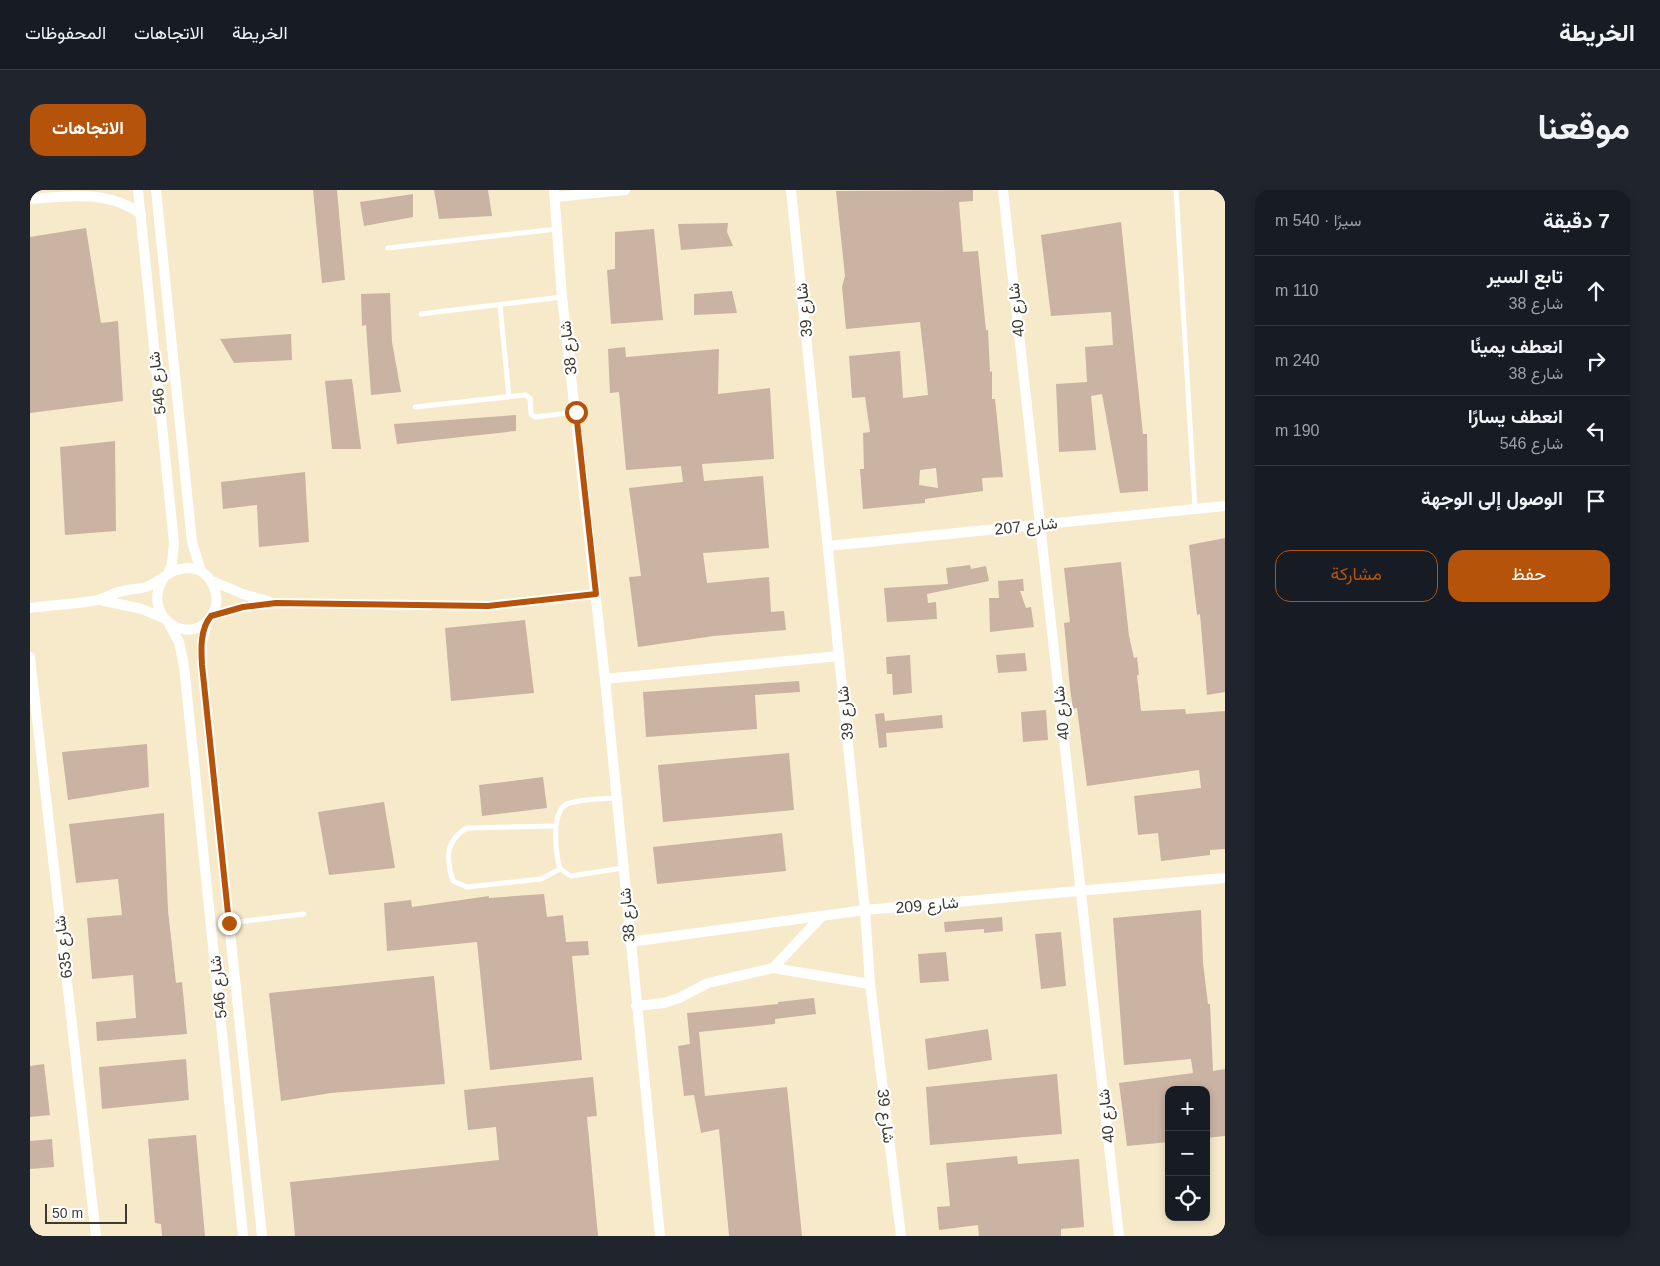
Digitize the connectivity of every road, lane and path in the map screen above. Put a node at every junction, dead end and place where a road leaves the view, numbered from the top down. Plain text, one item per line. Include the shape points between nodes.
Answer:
1 (138, 190) edge
2 (156, 190) edge
3 (625, 190) edge
4 (792, 190) edge
5 (1003, 190) edge
6 (1176, 190) edge
7 (108, 192) edge
8 (554, 193) edge
9 (30, 199) edge
10 (141, 214) junction
11 (557, 229) junction
12 (388, 248) dead end
13 (562, 297) junction
14 (500, 305) junction
15 (421, 314) dead end
16 (509, 396) junction
17 (416, 407) dead end
18 (576, 412) junction
19 (1225, 506) edge
20 (1195, 508) junction
21 (1040, 525) junction
22 (828, 546) junction
23 (200, 571) junction
24 (166, 577) junction
25 (212, 581) junction
26 (596, 594) junction
27 (100, 600) junction
28 (276, 603) junction
29 (30, 608) edge
30 (210, 618) junction
31 (166, 620) junction
32 (839, 656) junction
33 (30, 657) edge
34 (605, 680) junction
35 (616, 798) junction
36 (556, 826) junction
37 (623, 868) junction
38 (560, 869) junction
39 (1225, 878) edge
40 (1081, 891) junction
41 (865, 910) junction
42 (304, 914) dead end
43 (822, 916) junction
44 (229, 923) junction
45 (630, 942) junction
46 (773, 968) junction
47 (870, 984) junction
48 (636, 1006) junction
49 (96, 1236) edge
50 (243, 1236) edge
51 (262, 1236) edge
52 (660, 1236) edge
53 (901, 1236) edge
54 (1119, 1236) edge

1 - 10 street, شارع 546
2 - 23 street, شارع 546 via 192,542
3 - 8 street
4 - 22 street, شارع 39
5 - 21 street, شارع 40
6 - 20 lane
7 - 9 street
7 - 10 street
8 - 11 street, شارع 38
10 - 24 street, شارع 546 via 174,543 172,564
11 - 12 lane
11 - 13 street, شارع 38
13 - 14 lane
13 - 18 street, شارع 38
14 - 15 lane
14 - 16 lane
16 - 17 lane
16 - 18 lane via 530,398 530,414 535,417
18 - 26 street, شارع 38
19 - 20 street, شارع 207
20 - 21 street, شارع 207
21 - 22 street, شارع 207
21 - 40 street, شارع 40
22 - 32 street, شارع 39
23 - 24 street via 187,568
23 - 25 street
24 - 27 street via 144,588 122,591
24 - 31 street via 156,599
25 - 28 street
25 - 30 street via 217,602
26 - 28 street via 488,606
26 - 34 street, شارع 38
27 - 29 street
27 - 31 street via 142,609
28 - 30 street via 243,607
30 - 31 street via 184,629
30 - 44 street, شارع 546 via 202,642 202,665
31 - 50 street, شارع 546 via 179,642 184,666
32 - 34 street
32 - 41 street, شارع 39
33 - 49 street, شارع 635
34 - 35 street, شارع 38
35 - 36 lane via 566,805 560,811
35 - 37 street, شارع 38
36 - 38 lane
36 - 38 lane via 467,828 455,835 449,844 449,871 452,881 467,887 541,879
37 - 38 lane via 571,876
37 - 45 street, شارع 38
39 - 40 street, شارع 209
40 - 41 street, شارع 209
40 - 54 street, شارع 40
41 - 43 street, شارع 209
41 - 47 street, شارع 39
42 - 44 lane
43 - 45 street, شارع 209
43 - 46 street
44 - 51 street, شارع 546
45 - 48 street, شارع 38
46 - 47 street
46 - 48 street via 708,983 664,1003
47 - 53 street, شارع 39
48 - 52 street, شارع 38

